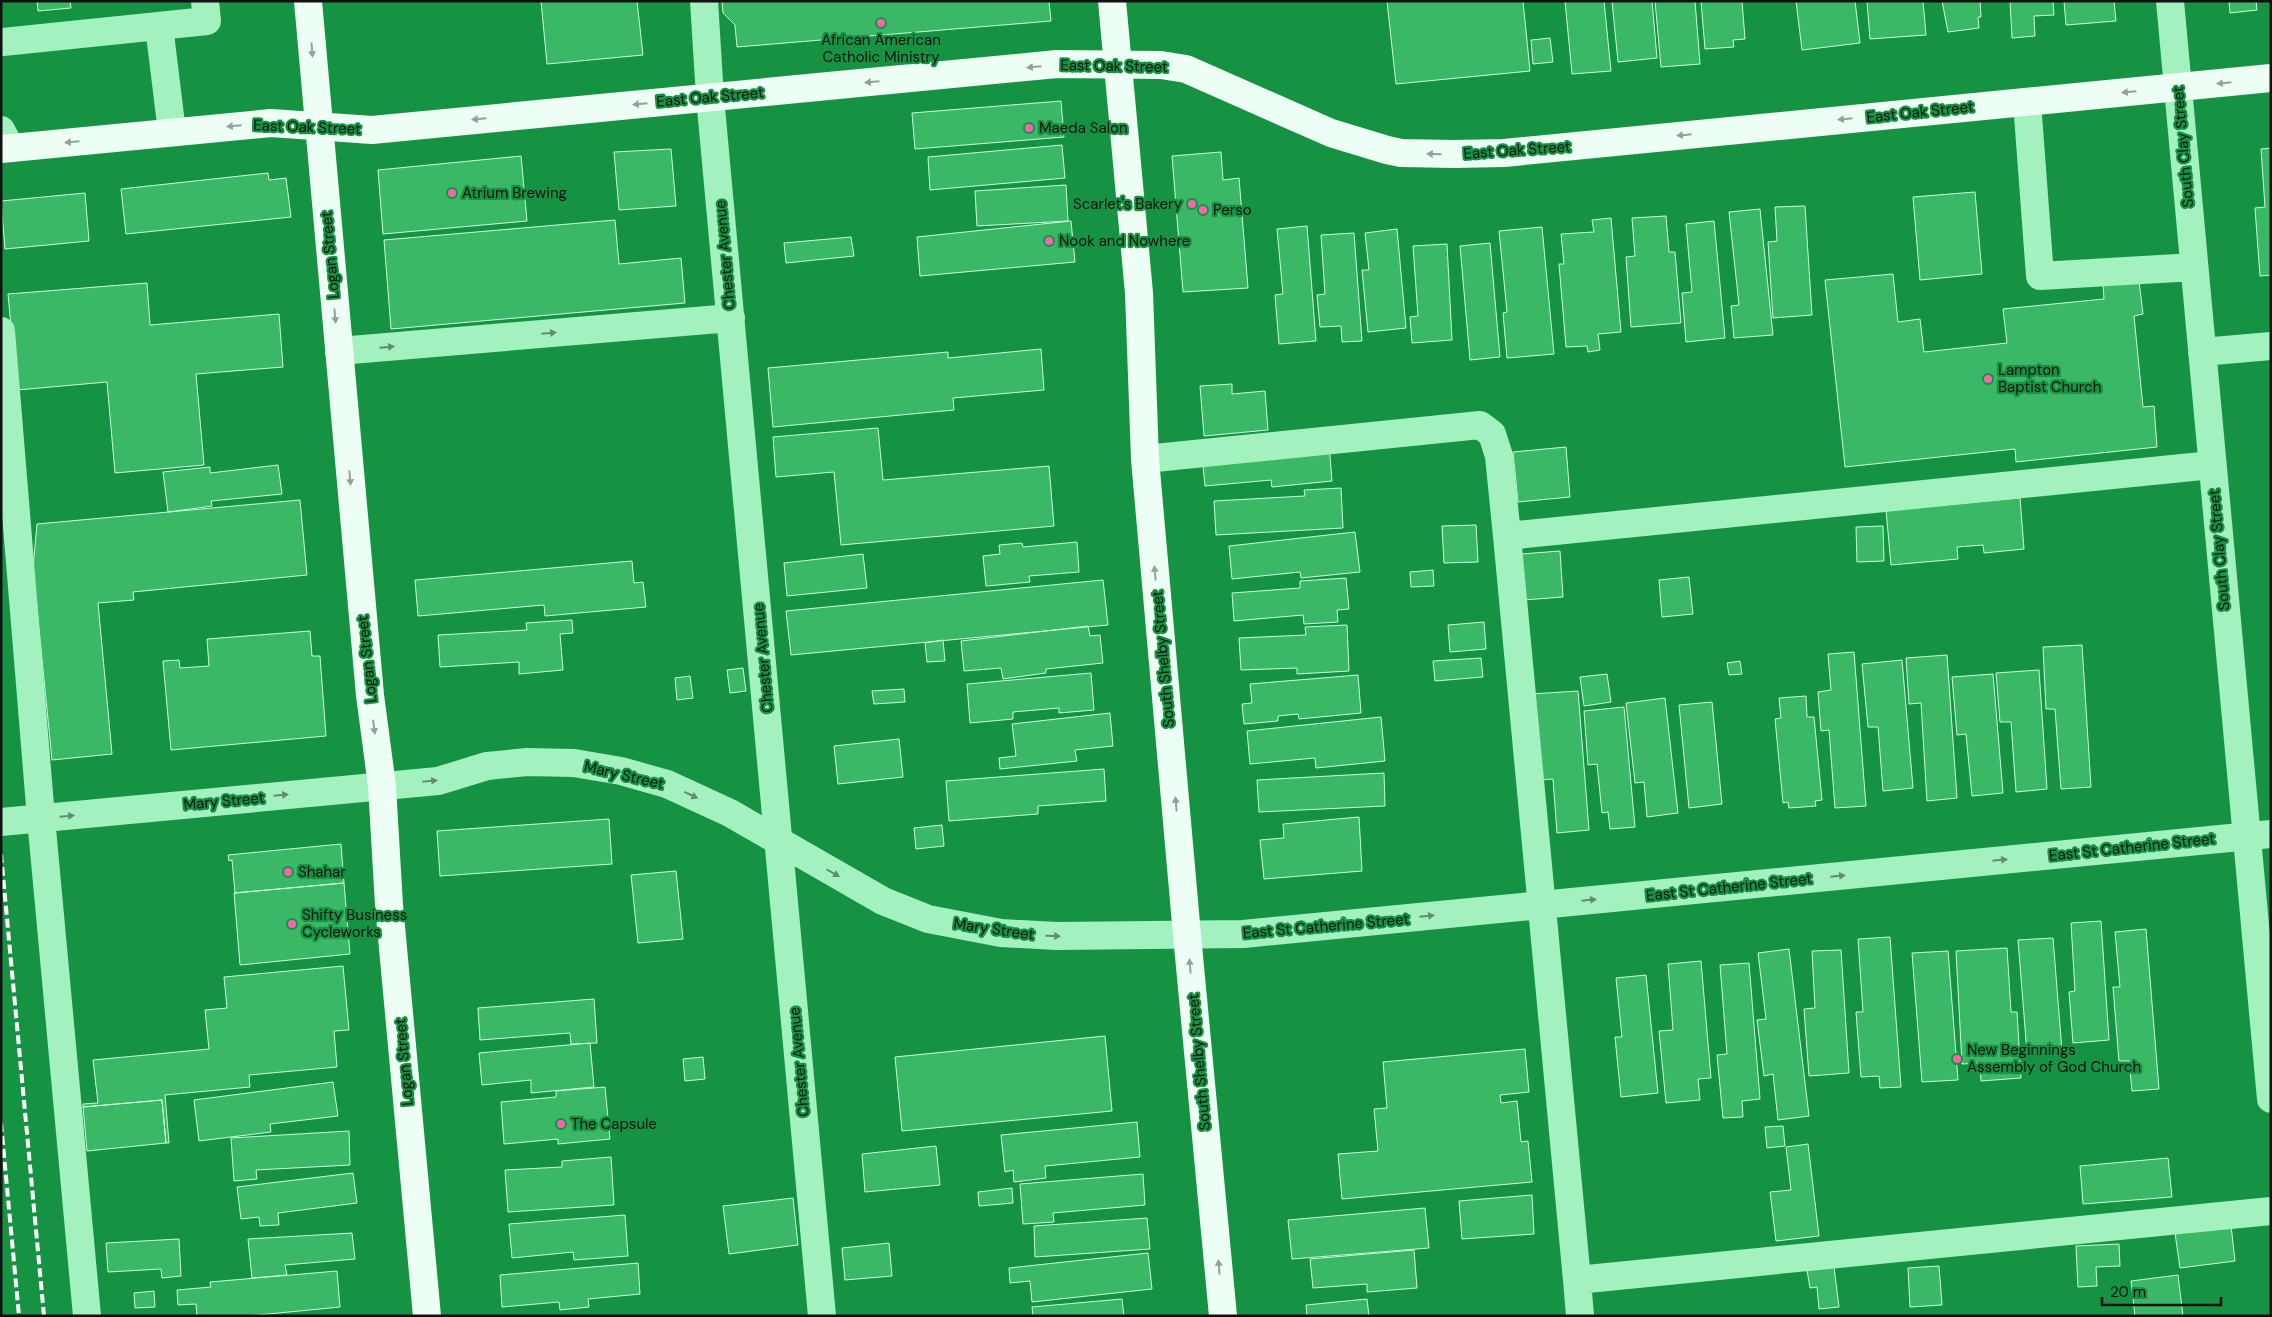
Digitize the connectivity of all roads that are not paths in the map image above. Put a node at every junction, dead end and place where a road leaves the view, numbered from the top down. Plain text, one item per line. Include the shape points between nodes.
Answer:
1 (205, 1) edge
2 (308, 1) edge
3 (704, 1) edge
4 (1112, 1) edge
5 (2170, 1) edge
6 (159, 26) junction
7 (3, 42) dead end
8 (1117, 65) junction
9 (2271, 78) edge
10 (2178, 87) junction
11 (710, 98) junction
12 (2027, 102) junction
13 (318, 126) junction
14 (172, 132) junction
15 (4, 142) edge
16 (2194, 267) junction
17 (731, 318) junction
18 (1, 331) edge
19 (2271, 346) edge
20 (339, 351) junction
21 (2202, 352) junction
22 (1145, 459) junction
23 (2212, 465) junction
24 (1506, 536) junction
25 (382, 786) junction
26 (41, 818) junction
27 (1, 822) edge
28 (2258, 835) edge
29 (778, 841) junction
30 (1542, 905) junction
31 (1187, 936) junction
32 (2271, 1099) edge
33 (2271, 1210) edge
34 (1577, 1280) junction
35 (87, 1316) edge
36 (427, 1316) edge
37 (822, 1316) edge
38 (1224, 1316) edge
39 (1580, 1316) edge

1 - 6 street via 207,21
2 -> 13 main road, Logan Street
3 - 11 street, Chester Avenue
4 - 8 main road, South Shelby Street
5 - 10 street, South Clay Street
6 - 7 street
6 - 14 street
8 -> 11 main road, East Oak Street via 1057,64
12 -> 8 main road, East Oak Street via 1504,152 1410,153 1387,150 1331,133 1186,68
8 - 22 main road, South Shelby Street via 1139,293
9 -> 10 main road, East Oak Street
10 -> 12 main road, East Oak Street
10 - 16 street, South Clay Street
11 -> 13 main road, East Oak Street via 372,130
11 - 17 street, Chester Avenue
12 - 16 street via 2040,276
13 -> 14 main road, East Oak Street via 271,123
13 -> 20 main road, Logan Street
14 -> 15 main road, East Oak Street
16 - 21 street, South Clay Street
20 -> 17 street
17 - 29 street, Chester Avenue
18 - 26 street
19 - 21 street
20 -> 25 main road, Logan Street via 370,695
21 - 23 street, South Clay Street
22 - 24 street via 1480,425 1492,434 1499,456
31 -> 22 main road, South Shelby Street
23 - 24 street
23 - 28 street, South Clay Street
24 - 30 street
26 -> 25 street, Mary Street
25 -> 29 street, Mary Street via 438,780 487,766 527,762 574,764 621,771 667,784 730,813
25 - 36 main road, Logan Street
26 - 27 street, Mary Street
26 - 35 street
30 -> 28 street, East St Catherine Street
28 - 32 street, South Clay Street
29 -> 31 street, Mary Street via 882,901 928,919 1010,934
29 - 37 street, Chester Avenue
31 -> 30 street, East St Catherine Street via 1244,934
30 - 34 street
38 -> 31 main road, South Shelby Street
33 - 34 street
34 - 39 street

